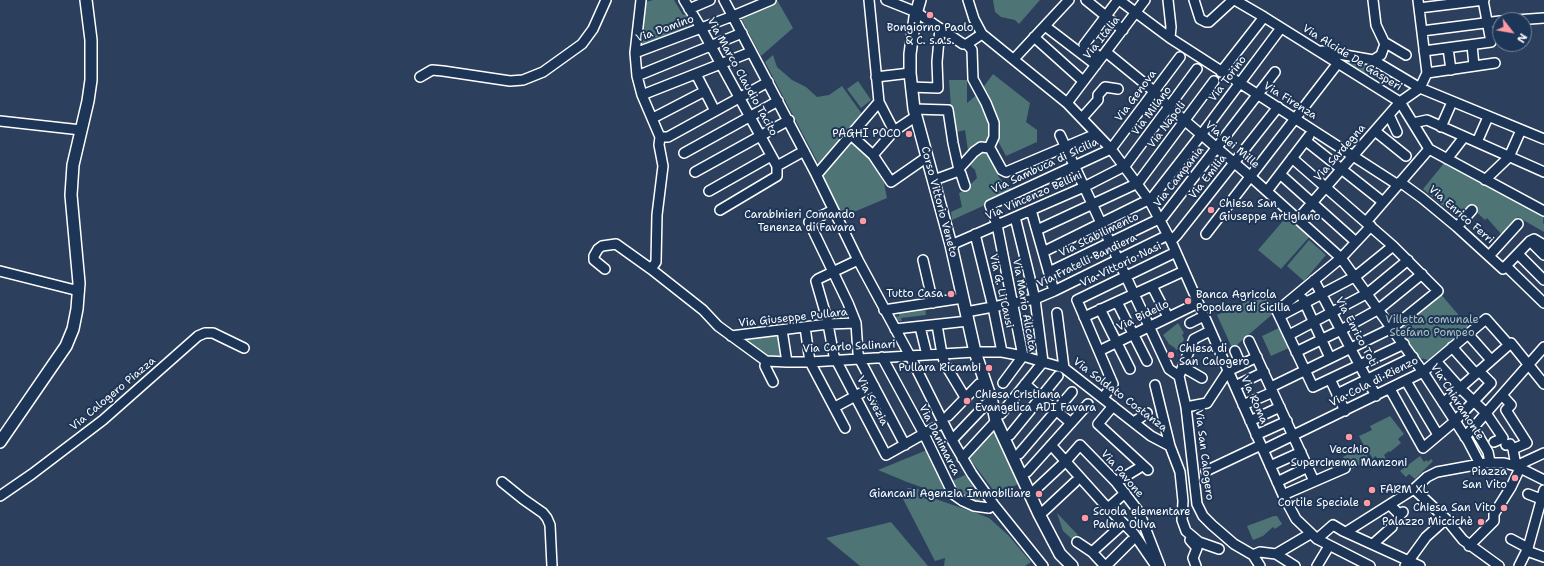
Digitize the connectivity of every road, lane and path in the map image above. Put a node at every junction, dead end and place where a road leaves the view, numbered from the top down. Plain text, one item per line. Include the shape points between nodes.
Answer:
1 (86, 0) edge
2 (606, 0) edge
3 (642, 0) edge
4 (684, 0) edge
5 (710, 0) edge
6 (724, 0) edge
7 (771, 0) edge
8 (869, 0) edge
9 (886, 0) edge
10 (920, 0) edge
11 (968, 0) edge
12 (1068, 0) edge
13 (1086, 0) edge
14 (1119, 0) edge
15 (1145, 0) edge
16 (1168, 0) edge
17 (1194, 0) edge
18 (1234, 0) edge
19 (1373, 0) edge
20 (1484, 0) edge
21 (755, 3) edge
22 (1419, 4) edge
23 (689, 9) junction
24 (916, 12) junction
25 (1136, 13) junction
26 (733, 16) junction
27 (1106, 16) junction
28 (1264, 17) junction
29 (1544, 18) edge
30 (1532, 19) edge
31 (1488, 22) junction
32 (1492, 22) edge
33 (1045, 26) junction
34 (701, 28) junction
35 (940, 28) junction
36 (1282, 28) junction
37 (1123, 30) junction
38 (1422, 31) junction
39 (742, 33) junction
40 (982, 34) junction
41 (1034, 37) junction
42 (1170, 38) junction
43 (1384, 42) junction
44 (967, 44) junction
45 (1069, 45) junction
46 (1472, 45) junction
47 (711, 46) junction
48 (1448, 48) junction
49 (1316, 50) junction
50 (1424, 51) junction
51 (751, 52) junction
52 (634, 53) junction
53 (1406, 55) dead end
54 (1180, 57) dead end
55 (1101, 58) junction
56 (1014, 59) junction
57 (1059, 59) junction
58 (1373, 60) junction
59 (1338, 63) junction
60 (1495, 63) dead end
61 (721, 64) junction
62 (1474, 66) junction
63 (1197, 69) dead end
64 (1451, 70) junction
65 (1221, 72) junction
66 (1275, 72) dead end
67 (910, 73) junction
68 (1427, 73) junction
69 (696, 74) junction
70 (637, 76) junction
71 (420, 77) dead end
72 (876, 77) junction
73 (1084, 81) junction
74 (1214, 81) dead end
75 (768, 82) junction
76 (1240, 84) junction
77 (911, 88) junction
78 (1420, 88) junction
79 (1118, 89) dead end
80 (705, 91) junction
81 (1155, 92) junction
82 (642, 95) junction
83 (1258, 95) junction
84 (739, 97) junction
85 (778, 101) junction
86 (878, 102) junction
87 (1400, 102) junction
88 (1452, 102) junction
89 (1067, 103) junction
90 (1278, 107) junction
91 (1170, 108) junction
92 (715, 110) junction
93 (914, 113) junction
94 (1389, 115) junction
95 (750, 116) junction
96 (1488, 117) junction
97 (653, 118) junction
98 (1082, 118) junction
99 (1296, 119) junction
100 (788, 120) junction
101 (0, 121) edge
102 (1185, 121) junction
103 (1413, 123) junction
104 (1441, 127) junction
105 (81, 130) junction
106 (1314, 130) junction
107 (1521, 130) junction
108 (894, 131) junction
109 (1375, 131) junction
110 (1397, 132) dead end
111 (1096, 134) junction
112 (761, 135) junction
113 (851, 135) junction
114 (1060, 135) dead end
115 (1202, 135) junction
116 (660, 137) junction
117 (1464, 137) junction
118 (1544, 139) edge
119 (1306, 141) junction
120 (1477, 142) junction
121 (1065, 147) junction
122 (989, 148) junction
123 (1217, 148) junction
124 (1111, 149) junction
125 (1429, 149) junction
126 (804, 150) junction
127 (684, 153) dead end
128 (873, 155) junction
129 (771, 156) junction
130 (1353, 156) junction
131 (1406, 156) dead end
132 (927, 157) junction
133 (1509, 157) junction
134 (1292, 158) junction
135 (1447, 159) junction
136 (1234, 163) junction
137 (777, 166) junction
138 (1074, 166) junction
139 (1125, 166) junction
140 (1342, 169) junction
141 (959, 170) junction
142 (695, 172) dead end
143 (1544, 172) edge
144 (816, 174) junction
145 (1280, 174) junction
146 (1251, 177) junction
147 (934, 180) junction
148 (1485, 180) junction
149 (1138, 184) junction
150 (1399, 184) junction
151 (965, 186) dead end
152 (1084, 187) junction
153 (1326, 187) junction
154 (1266, 190) junction
155 (1516, 190) dead end
156 (709, 191) dead end
157 (1149, 200) junction
158 (1383, 202) junction
159 (1312, 203) junction
160 (1092, 204) junction
161 (1544, 204) edge
162 (990, 205) joint
163 (720, 210) dead end
164 (833, 210) junction
165 (1031, 210) junction
166 (1472, 210) dead end
167 (1544, 211) edge
168 (1015, 217) junction
169 (1160, 219) junction
170 (1298, 219) junction
171 (1101, 224) junction
172 (1369, 224) junction
173 (1518, 224) dead end
174 (997, 225) junction
175 (1457, 227) junction
176 (1037, 230) junction
177 (975, 234) junction
178 (1206, 234) dead end
179 (1170, 238) junction
180 (1532, 240) junction
181 (1109, 242) junction
182 (1356, 242) junction
183 (951, 245) junction
184 (1544, 245) edge
185 (1393, 246) junction
186 (1043, 252) junction
187 (1176, 252) junction
188 (1518, 254) junction
189 (1544, 255) edge
190 (1489, 256) junction
191 (1341, 258) junction
192 (858, 260) junction
193 (924, 260) dead end
194 (1118, 260) junction
195 (1408, 260) junction
196 (1505, 267) junction
197 (605, 269) dead end
198 (651, 269) junction
199 (0, 271) edge
200 (1184, 271) junction
201 (832, 272) junction
202 (1049, 272) junction
203 (1422, 274) junction
204 (1126, 276) junction
205 (1356, 276) junction
206 (1314, 280) junction
207 (1544, 280) edge
208 (1152, 286) junction
209 (79, 291) junction
210 (1054, 292) junction
211 (1300, 292) junction
212 (1368, 293) junction
213 (1134, 294) junction
214 (1322, 294) junction
215 (963, 298) junction
216 (1035, 299) junction
217 (1117, 302) junction
218 (933, 303) junction
219 (1198, 303) junction
220 (1305, 303) junction
221 (1544, 303) edge
222 (1014, 304) junction
223 (993, 307) junction
224 (1379, 309) junction
225 (884, 310) junction
226 (1100, 310) junction
227 (1057, 313) dead end
228 (1332, 313) junction
229 (1279, 314) junction
230 (1204, 316) junction
231 (967, 317) junction
232 (1084, 317) junction
233 (1168, 317) junction
234 (1313, 322) junction
235 (856, 323) junction
236 (1190, 323) dead end
237 (828, 324) junction
238 (937, 325) junction
239 (1149, 326) junction
240 (920, 327) junction
241 (805, 328) junction
242 (1392, 328) junction
243 (895, 329) junction
244 (782, 330) junction
245 (1341, 330) junction
246 (1210, 331) junction
247 (1133, 334) junction
248 (1468, 334) junction
249 (1288, 335) junction
250 (731, 336) junction
251 (1321, 340) junction
252 (1249, 341) dead end
253 (1116, 343) junction
254 (1404, 344) junction
255 (1509, 345) junction
256 (1452, 347) junction
257 (244, 348) dead end
258 (1351, 348) junction
259 (1544, 348) edge
260 (1099, 351) junction
261 (1235, 351) dead end
262 (975, 352) junction
263 (1002, 352) junction
264 (1296, 352) junction
265 (942, 354) junction
266 (910, 356) junction
267 (927, 356) junction
268 (1023, 356) junction
269 (882, 357) junction
270 (859, 358) junction
271 (1257, 358) junction
272 (1330, 358) junction
273 (1413, 358) junction
274 (836, 359) junction
275 (1491, 360) junction
276 (766, 361) junction
277 (1147, 361) dead end
278 (1436, 361) junction
279 (787, 362) junction
280 (810, 362) junction
281 (1043, 362) junction
282 (1241, 365) junction
283 (1360, 365) junction
284 (1529, 365) junction
285 (1183, 367) junction
286 (1064, 368) junction
287 (1130, 369) dead end
288 (1305, 370) junction
289 (1228, 371) junction
290 (1264, 372) junction
291 (1423, 372) junction
292 (1478, 372) junction
293 (1058, 376) dead end
294 (1179, 376) junction
295 (1202, 378) dead end
296 (1330, 379) junction
297 (1367, 379) junction
298 (1406, 381) junction
299 (773, 382) dead end
300 (984, 382) junction
301 (1003, 384) dead end
302 (1025, 384) junction
303 (1544, 384) edge
304 (1155, 385) dead end
305 (874, 386) junction
306 (1235, 386) junction
307 (1460, 388) junction
308 (1390, 389) junction
309 (1272, 390) junction
310 (1072, 392) dead end
311 (1337, 394) junction
312 (1502, 395) junction
313 (856, 396) junction
314 (1376, 396) junction
315 (1041, 398) junction
316 (1103, 398) junction
317 (966, 399) junction
318 (991, 400) junction
319 (1474, 402) junction
320 (1443, 403) junction
321 (1088, 404) dead end
322 (1243, 405) junction
323 (1113, 406) junction
324 (835, 407) junction
325 (1280, 407) junction
326 (1186, 408) junction
327 (1056, 410) junction
328 (1345, 411) junction
329 (1147, 413) dead end
330 (1486, 413) junction
331 (998, 418) junction
332 (946, 420) junction
333 (1250, 421) junction
334 (1287, 421) junction
335 (1455, 421) junction
336 (1134, 422) junction
337 (1071, 423) junction
338 (845, 428) dead end
339 (924, 434) junction
340 (1010, 435) junction
341 (1438, 435) junction
342 (1478, 435) dead end
343 (1256, 436) junction
344 (1293, 436) junction
345 (1465, 437) junction
346 (952, 440) junction
347 (0, 442) edge
348 (1494, 442) dead end
349 (905, 445) junction
350 (1051, 445) junction
351 (1170, 446) junction
352 (1262, 448) junction
353 (1301, 452) junction
354 (1544, 453) edge
355 (1018, 454) junction
356 (962, 458) junction
357 (1066, 461) junction
358 (1490, 462) junction
359 (1480, 464) junction
360 (1270, 466) junction
361 (1308, 467) junction
362 (1518, 467) junction
363 (1345, 468) dead end
364 (1206, 471) dead end
365 (1027, 472) junction
366 (1544, 480) edge
367 (1314, 481) junction
368 (502, 482) dead end
369 (1076, 482) dead end
370 (1116, 482) junction
371 (1277, 482) junction
372 (1035, 490) junction
373 (1414, 490) junction
374 (1125, 493) junction
375 (1528, 494) dead end
376 (1543, 494) edge
377 (0, 496) edge
378 (1283, 496) junction
379 (1183, 502) junction
380 (1197, 504) junction
381 (994, 505) junction
382 (1390, 505) junction
383 (1108, 508) junction
384 (1044, 511) junction
385 (1403, 512) dead end
386 (1446, 519) junction
387 (1123, 524) junction
388 (1392, 527) dead end
389 (1186, 531) junction
390 (1346, 532) junction
391 (1314, 537) junction
392 (1511, 539) dead end
393 (1131, 541) dead end
394 (1077, 542) dead end
395 (1374, 544) junction
396 (1329, 546) junction
397 (1469, 546) junction
398 (1219, 549) dead end
399 (1527, 550) junction
400 (1092, 552) junction
401 (1276, 554) junction
402 (1253, 555) junction
403 (1544, 557) edge
404 (1069, 562) edge
405 (1361, 564) edge
406 (1407, 564) edge
407 (552, 566) edge
408 (1042, 566) edge
409 (1106, 566) edge
410 (1155, 566) edge
411 (1196, 566) edge
412 (1260, 566) edge
413 (1295, 566) edge
414 (1317, 566) edge
415 (1420, 566) edge
416 (1499, 566) edge
417 (1519, 566) edge

1 - 105 main road via 91,80
2 - 71 street via 593,29 582,44 543,72 522,80 510,81 432,70
3 - 52 street
4 - 23 street, Via Marco Claudio Tacito
5 - 23 street
6 - 26 street
7 - 21 street, Via Domino
8 - 72 street
9 - 24 street
10 - 24 main road, Corso Vittorio Veneto
11 - 40 street
12 - 33 street
13 - 27 street
14 - 25 street
14 - 27 street
15 - 25 street
16 - 42 street
17 - 18 street via 1200,19 1206,22
18 - 28 street, Via Alcide De Gasperi
19 - 43 street via 1376,25
20 - 22 street
20 - 31 street
21 - 26 street, Via Domino
22 - 38 street
23 - 34 street, Via Marco Claudio Tacito
24 - 35 street
24 - 67 main road, Corso Vittorio Veneto
25 - 37 street, Via Italia
25 - 42 street, Via Italia
26 - 34 street, Via Domino
26 - 39 street
27 - 37 street
27 - 55 street via 1084,45
28 - 36 street, Via Alcide De Gasperi
28 - 65 street
29 - 30 street
31 - 32 street
31 - 38 street
31 - 46 street via 1491,42
33 - 41 street
33 - 45 street
34 - 47 street, Via Marco Claudio Tacito
34 - 52 street, Via Domino
35 - 44 street
35 - 77 street via 938,88
36 - 49 street, Via Alcide De Gasperi
36 - 76 street, Via Torino
37 - 55 street, Via Italia
38 - 50 street
39 - 47 street
39 - 51 street
40 - 44 street
40 - 56 street, Via Roma
41 - 56 street
41 - 57 street
42 - 65 street, Via Firenza
43 - 53 street
43 - 58 street via 1382,52
44 - 122 street via 972,50 973,79 994,123 994,137
45 - 55 street
45 - 57 street
46 - 48 street
46 - 62 street
47 - 61 street, Via Marco Claudio Tacito
47 - 70 street
48 - 50 street
48 - 64 street
49 - 58 street
49 - 59 street, Via Alcide De Gasperi
50 - 68 street
51 - 61 street
51 - 75 street
52 - 70 street
54 - 81 street, Via Genova
55 - 73 street, Via Italia
55 - 81 street, Via dei Mille
56 - 89 street, Via Roma
57 - 73 street
58 - 78 street
59 - 87 street, Via Alcide De Gasperi
59 - 99 street
60 - 62 street
61 - 69 street
61 - 84 street, Via Marco Claudio Tacito
62 - 64 street
63 - 91 street, Via Milano
64 - 68 street
65 - 76 street, Via Firenza
66 - 83 street, Via Campania
67 - 72 street
67 - 77 main road, Corso Vittorio Veneto
68 - 78 street
69 - 80 street
69 - 82 street
70 - 82 street
72 - 86 street
73 - 89 street, Via Italia
74 - 102 street, Via Napoli
75 - 84 street
75 - 85 street
76 - 83 street, Via Firenza
76 - 115 street, Via Torino
77 - 93 main road, Corso Vittorio Veneto
78 - 87 street, Via Sardegna
78 - 88 street
79 - 98 street via 1104,87 1098,95 1101,102
80 - 92 street
80 - 97 street
81 - 91 street, Via dei Mille
81 - 124 street, Via Genova
82 - 97 street
83 - 90 street, Via Firenza
83 - 123 street, Via Campania
84 - 92 street
84 - 95 street, Via Marco Claudio Tacito
85 - 95 street
85 - 100 street
86 - 108 street
86 - 113 street
87 - 94 street, Via Sardegna
87 - 103 street, Via Alcide De Gasperi
88 - 96 street
88 - 104 street
89 - 98 street, Via Roma
90 - 99 street, Via Firenza
90 - 136 street, Via Emilia
91 - 102 street, Via dei Mille
91 - 139 street, Via Milano
92 - 116 street via 668,137
93 - 108 street
93 - 132 main road, Corso Vittorio Veneto
93 - 141 street via 948,110 952,143
94 - 109 street, Via Sardegna
94 - 110 street
95 - 112 street, Via Marco Claudio Tacito
95 - 127 street
96 - 107 street
96 - 120 street
97 - 116 street
98 - 111 street, Via Roma
99 - 106 street, Via Firenza
99 - 146 street
100 - 112 street
100 - 126 street
101 - 105 street
102 - 115 street, Via dei Mille
102 - 149 street, Via Napoli
103 - 104 street via 1427,120
103 - 125 street, Via Alcide De Gasperi
104 - 117 street
105 - 209 main road via 73,165 71,195
106 - 119 street
106 - 130 street, Via Firenza
107 - 118 street
107 - 133 street
108 - 128 street
109 - 130 street, Via Sardegna
109 - 131 street
111 - 121 street
111 - 124 street, Via Roma
112 - 129 street, Via Marco Claudio Tacito
112 - 142 street
113 - 128 street
113 - 144 street
114 - 121 street
115 - 123 street, Via dei Mille
115 - 157 street, Via Torino
116 - 198 street via 658,145 663,166 657,215 656,262
117 - 120 street
117 - 135 street
119 - 134 street
119 - 140 street
120 - 133 street
121 - 122 street via 1005,172
121 - 138 street
122 - 141 street via 977,149
123 - 136 street, Via dei Mille
123 - 169 street, Via Campania
124 - 138 street, Via Sambuca di Sicilia
124 - 139 street, Via Roma
125 - 135 street, Via Alcide De Gasperi
125 - 150 street
126 - 137 street
126 - 144 street
128 - 132 street via 891,182
129 - 137 street, Via Marco Claudio Tacito
129 - 156 street
130 - 140 street, Via Sardegna
130 - 150 street, Via Firenza
132 - 147 main road, Corso Vittorio Veneto
133 - 143 street
133 - 148 street
134 - 145 street
134 - 153 street
135 - 148 street, Via Alcide De Gasperi
136 - 146 street, Via dei Mille
136 - 179 street, Via Emilia via 1177,235
137 - 163 street via 777,176
138 - 152 street
138 - 162 street, Via Sambuca di Sicilia
139 - 149 street, Via Roma
139 - 152 street, Via Vincenzo Bellini
140 - 153 street, Via Sardegna
140 - 158 street
141 - 147 street
141 - 151 street
144 - 164 street
145 - 154 street
145 - 159 street
146 - 154 street, Via dei Mille
146 - 178 street
147 - 183 main road, Corso Vittorio Veneto
148 - 167 street, Via Alcide De Gasperi
149 - 157 street, Via Roma
149 - 160 street
150 - 158 street
150 - 175 street, Via Enrico Ferri via 1422,198
152 - 160 street
152 - 165 street, Via Vincenzo Bellini
153 - 159 street, Via Sardegna
153 - 172 street
154 - 170 street, Via dei Mille
155 - 161 street
157 - 169 street, Via Roma
157 - 171 street
158 - 172 street
159 - 170 street, Via Sardegna
159 - 182 street
160 - 171 street
160 - 176 street
162 - 174 street, Via Mario Alicata
164 - 192 street
164 - 201 street via 809,222
165 - 168 street, Via Vincenzo Bellini
165 - 176 street
166 - 175 street
168 - 174 street, Via Vincenzo Bellini
168 - 216 street
169 - 179 street, Via Roma
169 - 181 street, Via Stabilimento
170 - 191 street, Via dei Mille
171 - 181 street
171 - 186 street
172 - 182 street
172 - 185 street
173 - 190 street
174 - 177 street, Via Vincenzo Bellini
174 - 222 street, Via Mario Alicata
175 - 190 street, Via Enrico Ferri
176 - 186 street
177 - 183 street, Via Vincenzo Bellini
177 - 223 street, Via G. Li Causi
179 - 187 street, Via Roma
179 - 194 street, Via Fratelli Bandiera
180 - 184 street
180 - 188 street
180 - 189 street
181 - 194 street
181 - 202 street, Via Stabilimento
182 - 191 street
183 - 215 main road, Corso Vittorio Veneto
185 - 195 street
185 - 205 street
186 - 202 street
187 - 200 street, Via Roma
187 - 204 street, Via Vittorio Nasi
188 - 196 street
188 - 207 street
190 - 196 street, Via Enrico Ferri
191 - 205 street, Via dei Mille
191 - 206 street
192 - 201 street
192 - 225 street
193 - 218 street
194 - 204 street
194 - 210 street, Via Fratelli Bandiera
195 - 203 street
195 - 212 street
196 - 221 street, Via Enrico Ferri
197 - 198 street via 594,260 594,256 602,246 616,244
198 - 250 street
199 - 209 street
200 - 208 street
200 - 219 street, Via Roma
201 - 235 street
201 - 237 street, Via Svezia via 816,281
202 - 210 street
203 - 224 street
203 - 242 street via 1438,291
204 - 213 street
204 - 232 street, Via Vittorio Nasi via 1077,300
205 - 212 street, Via Chiaramonte
205 - 214 street
206 - 211 street
206 - 214 street, Via Enrico Toti
208 - 213 street
208 - 233 street
209 - 347 main road via 73,329 66,346
210 - 216 street, Via Fratelli Bandiera
211 - 220 street
211 - 229 street
212 - 224 street, Via Chiaramonte
212 - 228 street
213 - 217 street
213 - 239 street
214 - 220 street
214 - 228 street, Via Enrico Toti
215 - 218 street
215 - 231 main road, Corso Vittorio Veneto
216 - 222 street, Via Fratelli Bandiera
216 - 281 street
217 - 226 street
217 - 247 street
218 - 225 street
219 - 230 street, Via Roma
219 - 233 street, Via Bidello
220 - 229 street
220 - 234 street
222 - 223 street, Via Fratelli Bandiera
222 - 268 street, Via Mario Alicata
223 - 231 street, Via Fratelli Bandiera
223 - 263 street, Via G. Li Causi
224 - 242 street, Via Chiaramonte
224 - 245 street
225 - 243 street
226 - 232 street
226 - 253 street
227 - 286 street
228 - 234 street
228 - 245 street, Via Enrico Toti
229 - 249 street
230 - 236 street
230 - 246 street, Via Roma
231 - 238 street, Via Fratelli Bandiera
231 - 262 main road, Corso Vittorio Veneto
232 - 260 street
233 - 239 street, Via Bidello
234 - 249 street
234 - 251 street
235 - 237 street, Via Giuseppe Pullara
235 - 270 street
237 - 241 street, Via Giuseppe Pullara
237 - 274 street, Via Svezia
238 - 240 street, Via Fratelli Bandiera
238 - 265 street
239 - 247 street, Via Bidello
239 - 294 street via 1169,369
240 - 243 street, Via Fratelli Bandiera
240 - 267 street
241 - 244 street, Via Giuseppe Pullara
241 - 280 street
242 - 254 street, Via Chiaramonte
242 - 258 street
243 - 266 street
244 - 250 street, Via Giuseppe Pullara
244 - 279 street
245 - 251 street
245 - 258 street, Via Enrico Toti
246 - 285 street via 1194,339
246 - 289 street, Via Roma
247 - 253 street, Via Bidello
247 - 277 street
248 - 255 street, Via Cola di Rienzo via 1486,319
248 - 256 street, Via Cola di Rienzo
248 - 275 street
249 - 264 street
250 - 276 street
251 - 264 street
251 - 272 street
252 - 271 street
253 - 260 street, Via Bidello
253 - 287 street
254 - 273 street, Via Chiaramonte
254 - 283 street
255 - 275 street
255 - 284 street via 1511,343
256 - 278 street, Via Cola di Rienzo
256 - 292 street
257 - 377 street, Via Calogero Piazza via 213,333 198,336 103,420
258 - 272 street
258 - 283 street, Via Enrico Toti
259 - 284 street
260 - 316 street via 1113,384
261 - 282 street
262 - 263 street, Via Soldato Costanza
262 - 265 street, Via Carlo Salinari
262 - 300 main road, Corso Vittorio Veneto
263 - 268 street, Via Soldato Costanza
264 - 288 street
265 - 267 street, Via Carlo Salinari
265 - 317 street via 945,364
266 - 267 street, Via Carlo Salinari
266 - 269 street, Via Carlo Salinari
266 - 332 street
268 - 281 street, Via Soldato Costanza
268 - 301 street, Via Mario Alicata
269 - 270 street, Via Carlo Salinari
269 - 339 street, Via Danimarca
270 - 274 street, Via Carlo Salinari
270 - 305 street
271 - 282 street
271 - 290 street
272 - 288 street
273 - 291 street, Via Chiaramonte
273 - 297 street
274 - 280 street, Via Carlo Salinari
274 - 313 street, Via Svezia
275 - 292 street
276 - 279 street, Via Carlo Salinari
276 - 299 street via 765,366
278 - 291 street, Via Cola di Rienzo
278 - 307 street
279 - 280 street, Via Carlo Salinari
280 - 324 street
281 - 286 street, Via Soldato Costanza
281 - 302 street
282 - 289 street
283 - 296 street
283 - 297 street, Via Enrico Toti
284 - 303 street
284 - 312 street
285 - 294 street
285 - 295 street
286 - 316 street, Via Soldato Costanza
288 - 296 street via 1313,387
288 - 309 street
289 - 306 street, Via Roma
289 - 326 street via 1207,403
290 - 306 street
290 - 309 street
291 - 298 street, Via Cola di Rienzo
291 - 320 street, Via Chiaramonte
292 - 307 street
292 - 319 street via 1492,383
293 - 315 street
294 - 326 street, Via San Calogero
296 - 311 street
297 - 311 street
297 - 314 street, Via Enrico Toti
298 - 308 street, Via Cola di Rienzo
298 - 341 street
300 - 317 street
300 - 318 main road, Corso Vittorio Veneto
302 - 315 street
302 - 331 street
304 - 351 street
305 - 313 street
305 - 349 street
306 - 322 street, Via Roma
307 - 319 street
307 - 320 street
308 - 314 street, Via Cola di Rienzo
308 - 341 street via 1423,448
309 - 322 street
309 - 325 street
310 - 327 street
311 - 328 street
312 - 330 street
312 - 362 street via 1511,405 1506,410 1526,443 1510,447
313 - 324 street
313 - 349 street, Via Svezia via 886,455
314 - 328 street, Via Cola di Rienzo
315 - 327 street
315 - 340 street
316 - 323 street, Via Soldato Costanza
317 - 332 street
318 - 331 main road, Corso Vittorio Veneto
318 - 346 street
319 - 330 street
319 - 335 street
320 - 335 street, Via Chiaramonte
321 - 337 street
322 - 333 street, Via Roma
323 - 336 street, Via Soldato Costanza
323 - 370 street via 1098,424 1144,469
324 - 338 street
325 - 333 street
325 - 334 street
326 - 380 street, Via San Calogero
327 - 337 street
327 - 355 street
328 - 344 street, Via Cola di Rienzo
329 - 336 street
330 - 345 street
330 - 348 street via 1503,438
331 - 340 main road, Corso Vittorio Veneto
331 - 356 street
331 - 404 main road, Corso Vittorio Veneto via 1039,514 1060,554
332 - 339 street
332 - 346 street
333 - 343 street, Via Roma
334 - 343 street
334 - 344 street
335 - 341 street
335 - 345 street, Via Chiaramonte
336 - 351 street, Via Soldato Costanza via 1151,436
337 - 350 street
339 - 349 street
339 - 381 street, Via Danimarca via 953,494 974,506 989,508
340 - 355 main road, Corso Vittorio Veneto
342 - 358 street via 1488,452
343 - 352 street, Via Roma
344 - 352 street, Via Cola di Rienzo
344 - 353 street
345 - 359 street, Via Chiaramonte
346 - 356 street
350 - 357 street
350 - 365 street
351 - 379 street, Via Soldato Costanza via 1180,472
352 - 360 street, Via Roma
352 - 364 street, Via Cola di Rienzo
353 - 360 street
353 - 361 street
354 - 362 street
355 - 365 main road, Corso Vittorio Veneto
356 - 381 street
357 - 370 street, Via Pavone via 1080,445
357 - 372 street
357 - 383 street
358 - 359 street
358 - 362 street
359 - 373 street via 1432,474
360 - 371 street, Via Roma
361 - 367 street
361 - 371 street
362 - 366 street
362 - 397 street via 1494,514 1494,521
363 - 367 street
365 - 372 main road, Corso Vittorio Veneto
367 - 378 street
368 - 407 street via 547,518 550,525
369 - 384 street
370 - 374 street, Via Pavone
371 - 378 street, Via Roma
372 - 384 main road, Corso Vittorio Veneto
373 - 382 street
373 - 386 street
374 - 383 street
374 - 410 street, Via Pavone via 1139,512
375 - 376 street
376 - 399 street
378 - 391 street, Via Roma via 1296,519
379 - 380 street via 1189,507
379 - 389 street, Via Soldato Costanza via 1182,520
380 - 402 street, Via San Calogero via 1203,516 1212,525 1234,544
381 - 408 street
382 - 385 street via 1400,515
382 - 390 street
383 - 387 street
384 - 404 main road, Corso Vittorio Veneto
386 - 397 street
386 - 406 street via 1426,537
387 - 400 street
387 - 410 street via 1134,534
388 - 395 street
389 - 398 street via 1199,542
389 - 411 street via 1197,548 1193,558
390 - 391 street via 1334,524
390 - 395 street
391 - 396 street, Via Roma
391 - 401 street
392 - 399 street
393 - 409 street
394 - 400 street
395 - 406 street
396 - 405 street, Via Roma
396 - 414 street
397 - 416 street
399 - 403 street
399 - 417 street
400 - 409 street
401 - 402 street via 1260,552
401 - 413 street
402 - 412 street
406 - 415 street

